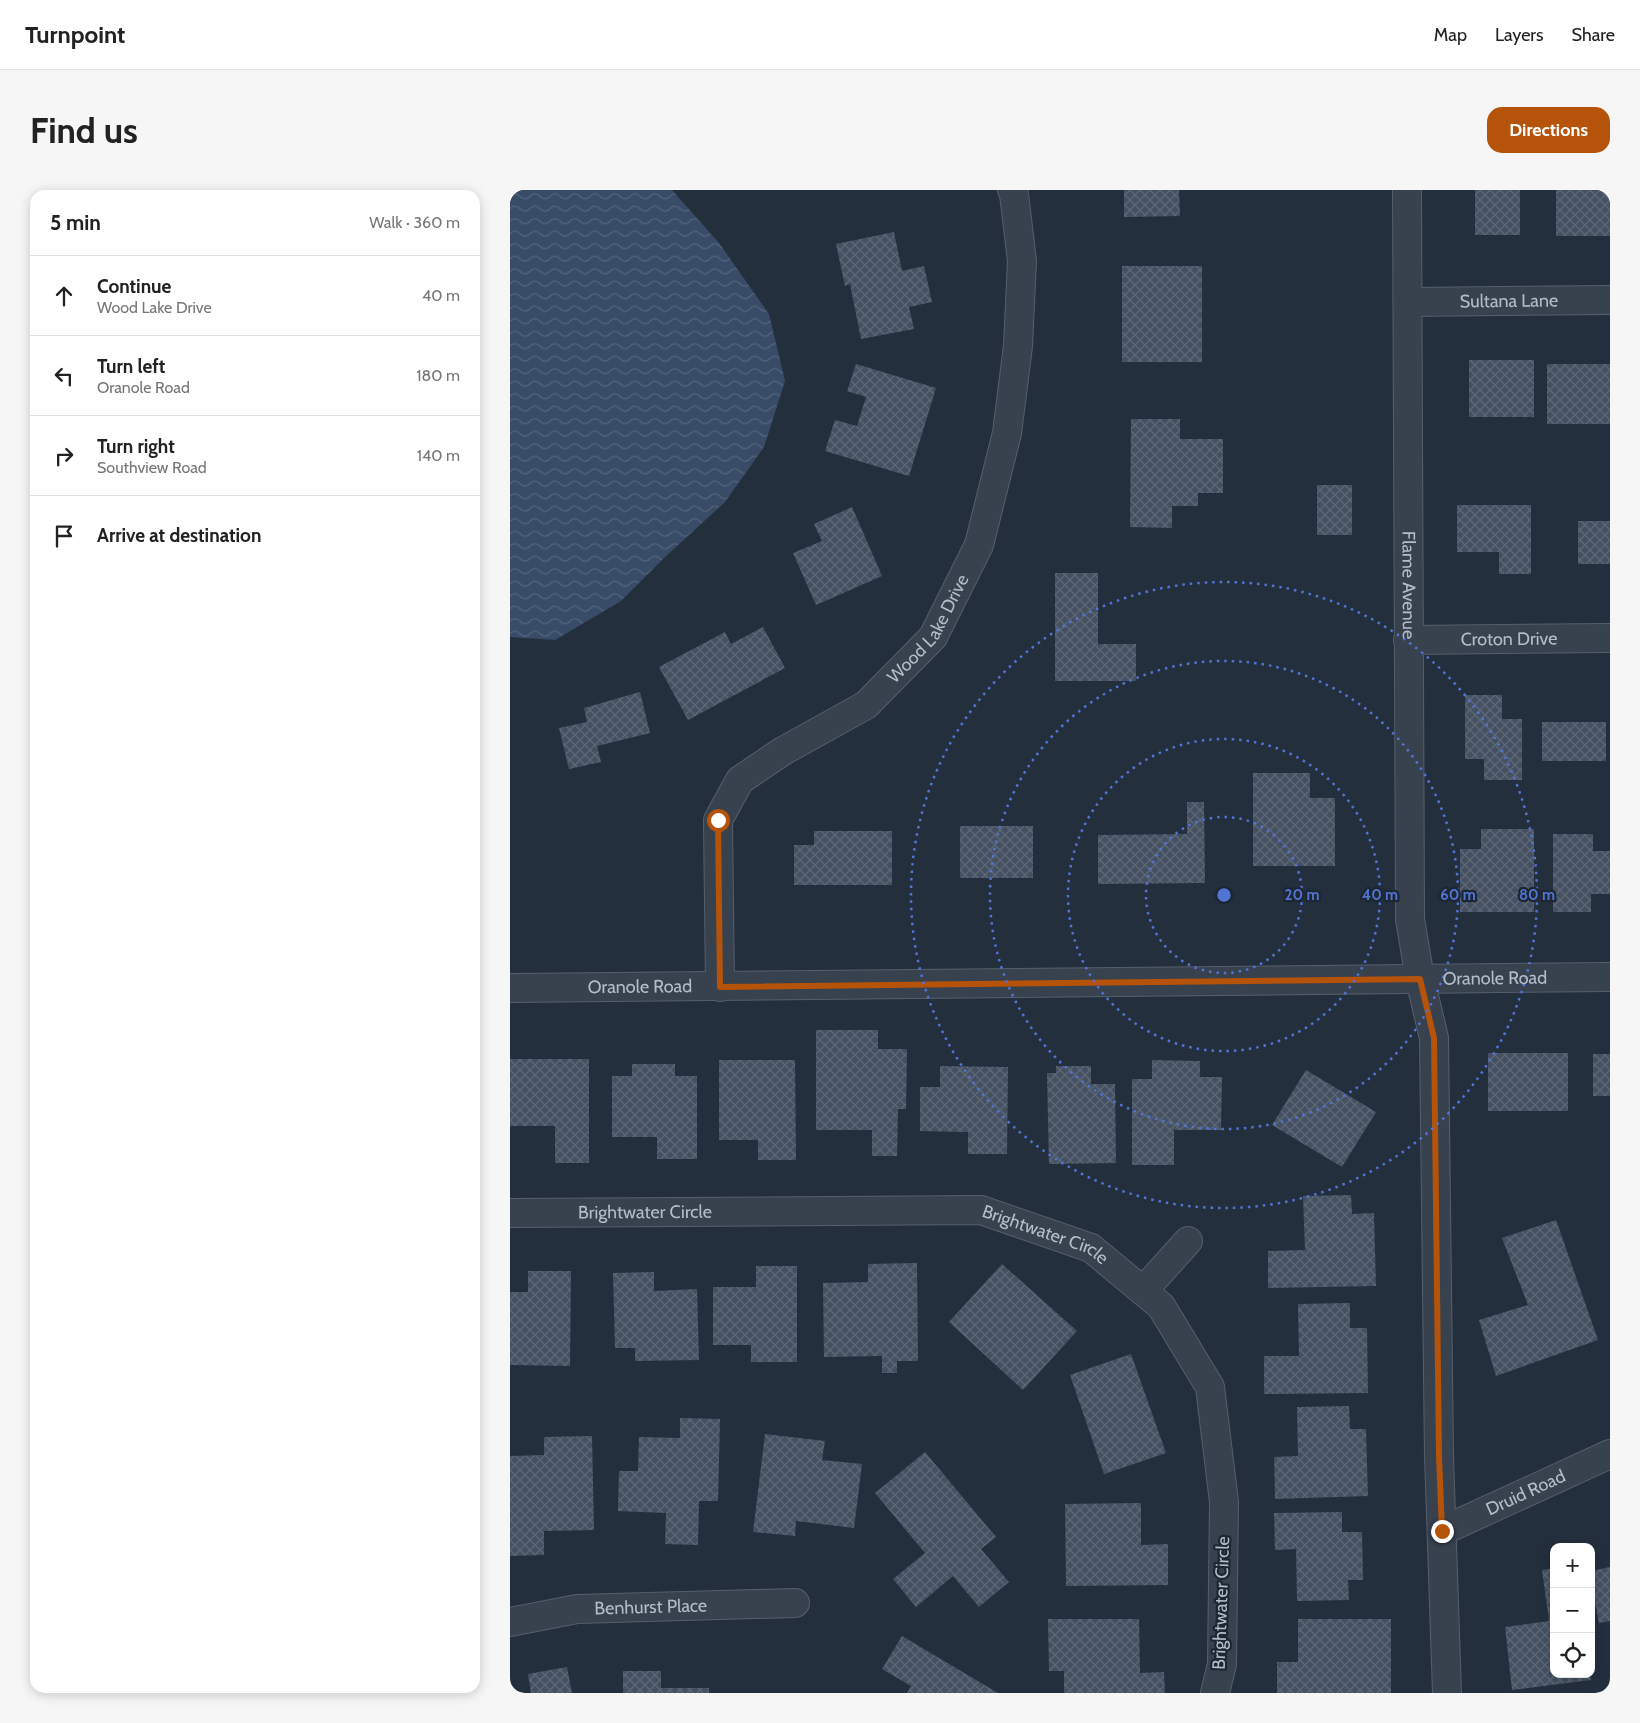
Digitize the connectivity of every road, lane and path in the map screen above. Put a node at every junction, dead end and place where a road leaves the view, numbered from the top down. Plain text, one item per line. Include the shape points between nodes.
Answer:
1 (1407, 190) edge
2 (1013, 191) edge
3 (1610, 300) edge
4 (1408, 302) junction
5 (1610, 638) edge
6 (1408, 640) junction
7 (1610, 977) edge
8 (1420, 979) junction
9 (720, 987) junction
10 (510, 988) edge
11 (510, 1213) edge
12 (1188, 1241) dead end
13 (1143, 1291) junction
14 (1610, 1454) edge
15 (1442, 1531) junction
16 (795, 1603) dead end
17 (510, 1622) edge
18 (1215, 1693) edge
19 (1447, 1693) edge

1 - 4 street, Flame Avenue
2 - 9 street, Wood Lake Drive via 1022,262 1018,346 1007,433 979,545 933,637 866,705 783,751 740,780 718,820
3 - 4 street, Sultana Lane
4 - 6 street, Flame Avenue
5 - 6 street, Croton Drive
6 - 8 street, Flame Avenue via 1410,919
7 - 8 street, Oranole Road
8 - 9 street, Oranole Road
8 - 15 street, Flame Avenue via 1434,1038
9 - 10 street, Oranole Road
11 - 13 street, Brightwater Circle via 981,1210 1091,1248
12 - 13 street
13 - 18 street, Brightwater Circle via 1161,1306 1210,1387 1224,1502 1222,1664
14 - 15 street, Druid Road
15 - 19 street, Flame Avenue
16 - 17 street, Benhurst Place via 577,1610

